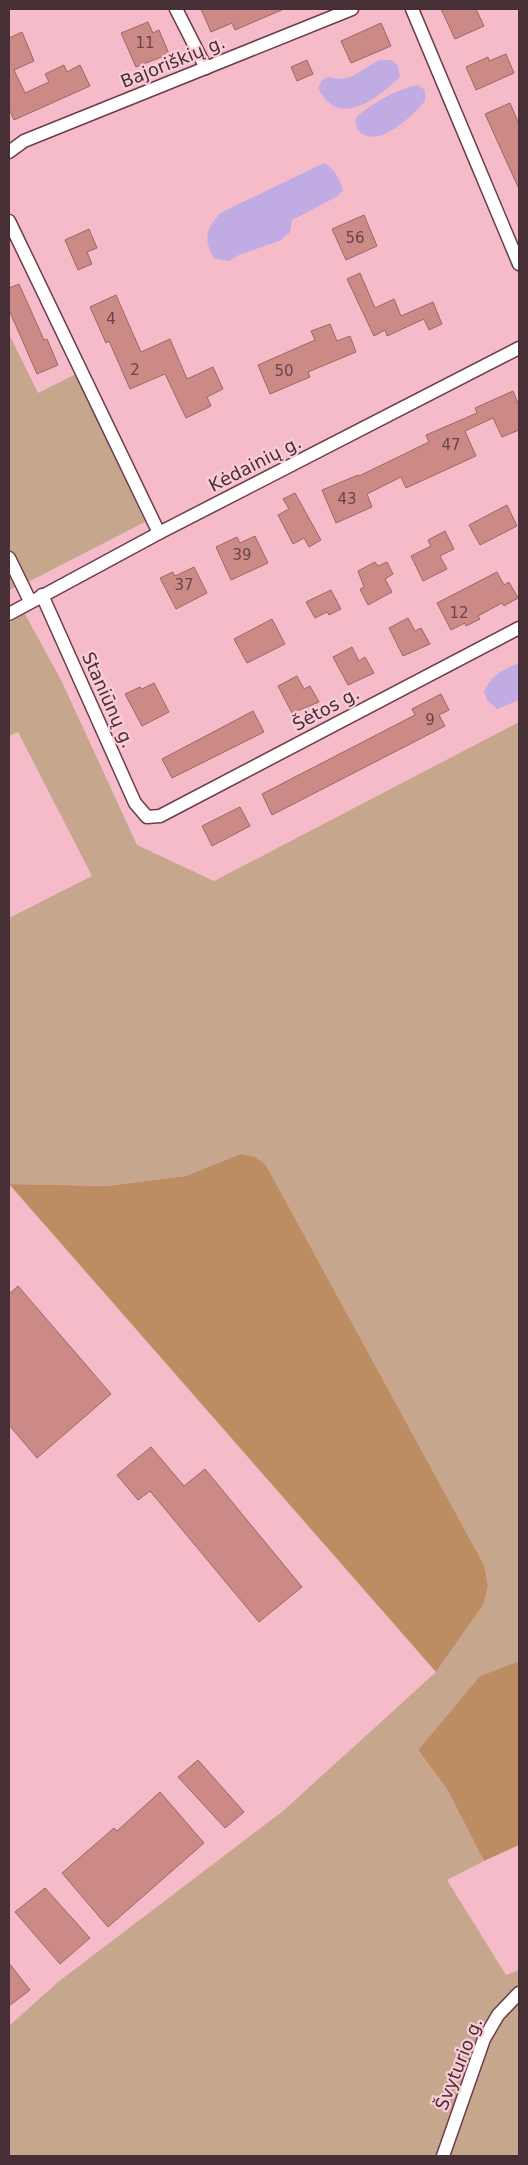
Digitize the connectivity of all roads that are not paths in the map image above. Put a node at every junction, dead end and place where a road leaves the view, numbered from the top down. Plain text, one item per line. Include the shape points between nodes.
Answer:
1 (176, 9) edge
2 (352, 9) edge
3 (412, 9) edge
4 (206, 68) junction
5 (9, 152) edge
6 (9, 221) edge
7 (519, 264) edge
8 (519, 348) edge
9 (159, 533) junction
10 (9, 558) edge
11 (36, 598) junction
12 (9, 614) edge
13 (519, 628) edge
14 (147, 817) joint
15 (519, 1993) edge
16 (443, 2156) edge

1 - 4 street
2 - 4 street, Bajoriškių g.
3 - 7 street
4 - 5 street, Bajoriškių g. via 24,141
6 - 9 street
8 - 9 street, Kėdainių g.
9 - 11 street, Kėdainių g.
10 - 11 street, Staniūnų g.
11 - 12 street, Kėdainių g.
11 - 14 street, Staniūnų g. via 136,803
13 - 14 street, Šėtos g. via 160,816
15 - 16 street, Švyturio g. via 498,2015 484,2039

